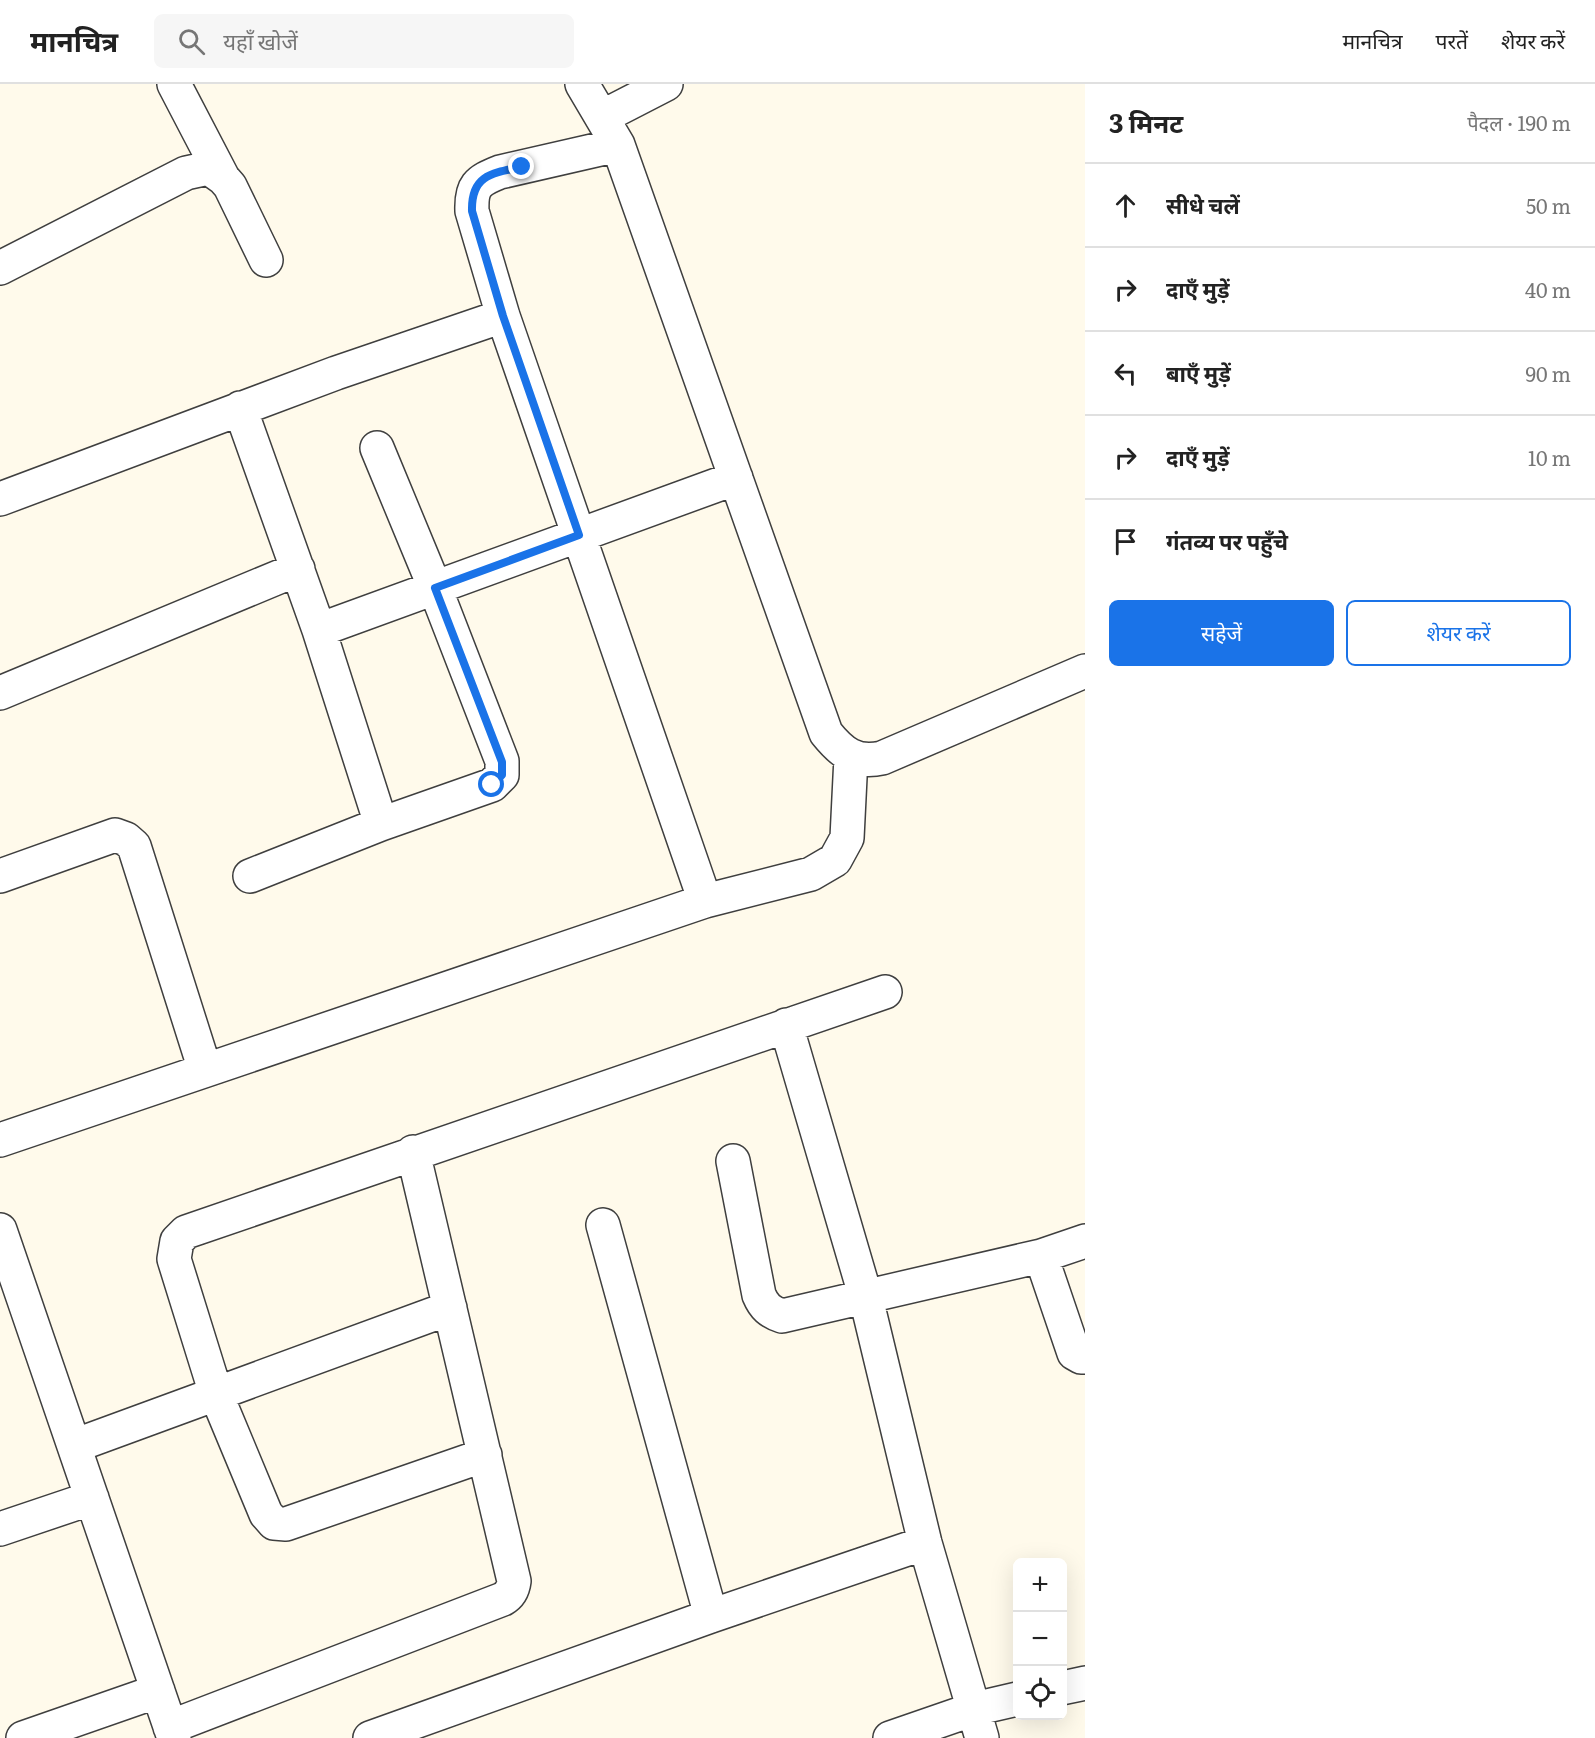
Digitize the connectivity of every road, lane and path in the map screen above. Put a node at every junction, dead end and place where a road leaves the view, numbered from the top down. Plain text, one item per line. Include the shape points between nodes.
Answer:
1 (174, 84) edge
2 (582, 84) edge
3 (666, 84) edge
4 (610, 131) junction
5 (224, 178) junction
6 (266, 260) dead end
7 (0, 268) edge
8 (503, 316) junction
9 (240, 408) junction
10 (377, 448) dead end
11 (736, 478) junction
12 (0, 499) edge
13 (579, 535) junction
14 (298, 569) junction
15 (435, 588) junction
16 (320, 630) junction
17 (1085, 671) edge
18 (0, 693) edge
19 (851, 757) junction
20 (381, 824) junction
21 (0, 876) edge
22 (250, 876) dead end
23 (705, 901) junction
24 (885, 992) dead end
25 (786, 1025) junction
26 (205, 1070) junction
27 (0, 1140) edge
28 (413, 1152) junction
29 (733, 1161) dead end
30 (603, 1225) dead end
31 (0, 1230) edge
32 (1085, 1241) edge
33 (1041, 1256) junction
34 (866, 1298) junction
35 (450, 1308) junction
36 (1085, 1357) edge
37 (216, 1394) junction
38 (74, 1446) junction
39 (485, 1455) junction
40 (92, 1498) junction
41 (0, 1529) edge
42 (925, 1543) junction
43 (711, 1616) junction
44 (1085, 1683) edge
45 (1067, 1687) edge
46 (158, 1692) junction
47 (1013, 1702) edge
48 (978, 1724) edge
49 (172, 1733) edge
50 (23, 1738) edge
51 (370, 1738) edge
52 (890, 1738) edge

1 - 5 street
2 - 4 street
3 - 4 street
4 - 8 street via 500,172 478,183 471,195 472,211
4 - 11 street
5 - 6 street
5 - 7 street via 208,168 186,173
8 - 9 street
8 - 13 street
9 - 12 street
9 - 14 street
10 - 15 street
11 - 13 street
11 - 19 street via 825,733
13 - 15 street
13 - 23 street
14 - 16 street
14 - 18 street
15 - 16 street
15 - 20 street via 502,762 502,775 492,785
16 - 20 street
17 - 19 street via 882,758 869,761
19 - 23 street via 847,838 836,860 811,874
20 - 22 street
21 - 26 street via 115,835 134,846
23 - 26 street
24 - 25 street
25 - 28 street
25 - 34 street
26 - 27 street
28 - 35 street
28 - 37 street via 186,1232 177,1241 174,1259
29 - 34 street via 764,1305 782,1316
30 - 43 street
31 - 38 street
32 - 33 street
33 - 34 street
33 - 36 street via 1074,1353
34 - 42 street
35 - 37 street
35 - 39 street
37 - 38 street
37 - 39 street via 266,1514 274,1523 286,1524
38 - 40 street
39 - 49 street via 514,1581 508,1596
40 - 41 street
40 - 46 street
42 - 43 street
42 - 48 street
43 - 51 street
44 - 45 street
46 - 49 street
46 - 50 street
47 - 48 street
48 - 52 street

